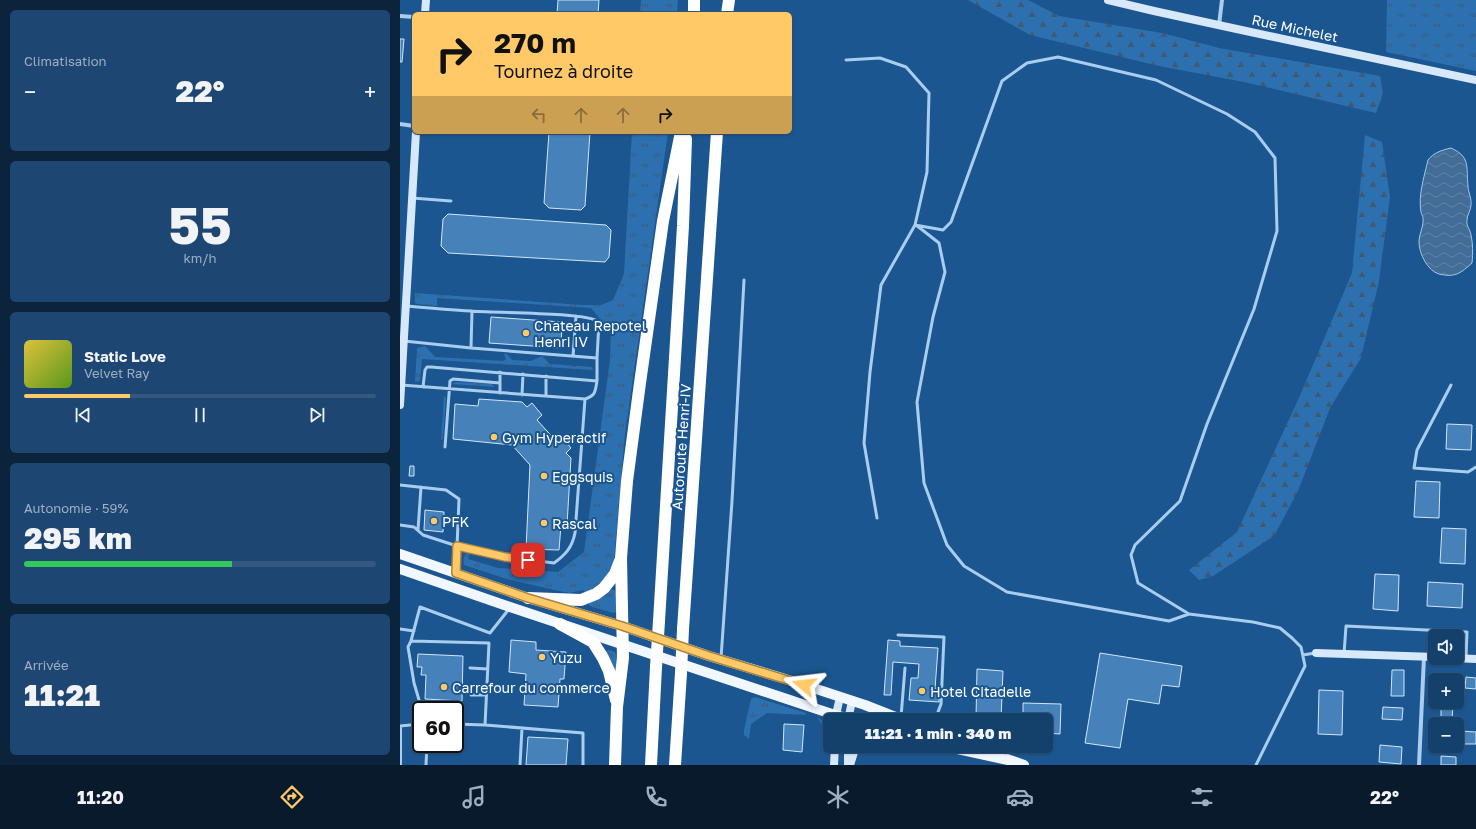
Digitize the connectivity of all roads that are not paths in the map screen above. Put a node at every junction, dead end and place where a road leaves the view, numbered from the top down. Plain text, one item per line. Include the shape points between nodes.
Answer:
1 (426, 0) edge
2 (694, 0) edge
3 (726, 0) edge
4 (729, 0) edge
5 (1108, 0) edge
6 (1222, 0) edge
7 (425, 12) edge
8 (694, 12) edge
9 (726, 12) edge
10 (726, 12) edge
11 (400, 16) edge
12 (412, 17) edge
13 (1219, 25) junction
14 (846, 60) dead end
15 (1476, 80) edge
16 (400, 124) edge
17 (412, 126) edge
18 (416, 134) edge
19 (681, 134) edge
20 (686, 134) edge
21 (717, 134) edge
22 (412, 198) junction
23 (451, 201) dead end
24 (915, 225) junction
25 (744, 280) dead end
26 (406, 306) junction
27 (472, 312) junction
28 (576, 316) junction
29 (404, 340) junction
30 (471, 348) junction
31 (573, 356) junction
32 (597, 358) junction
33 (401, 365) edge
34 (500, 372) junction
35 (522, 374) junction
36 (546, 376) junction
37 (596, 381) junction
38 (500, 383) junction
39 (1451, 385) dead end
40 (401, 386) junction
41 (423, 387) junction
42 (449, 389) junction
43 (500, 393) junction
44 (522, 395) junction
45 (546, 396) junction
46 (584, 399) junction
47 (400, 406) edge
48 (445, 447) dead end
49 (1476, 467) edge
50 (400, 485) edge
51 (421, 487) junction
52 (877, 518) dead end
53 (400, 526) edge
54 (418, 530) junction
55 (457, 546) junction
56 (400, 554) edge
57 (621, 558) junction
58 (400, 570) edge
59 (456, 573) junction
60 (528, 598) junction
61 (510, 607) junction
62 (1189, 614) junction
63 (560, 624) junction
64 (622, 626) junction
65 (400, 629) edge
66 (414, 630) junction
67 (490, 634) junction
68 (898, 635) dead end
69 (411, 641) junction
70 (489, 643) junction
71 (623, 644) junction
72 (1316, 653) joint
73 (1344, 654) junction
74 (1303, 655) junction
75 (1424, 656) junction
76 (1428, 656) edge
77 (1466, 659) joint
78 (1476, 659) edge
79 (721, 660) junction
80 (470, 668) dead end
81 (905, 668) dead end
82 (488, 669) junction
83 (471, 695) dead end
84 (486, 696) junction
85 (840, 697) junction
86 (419, 701) edge
87 (852, 701) junction
88 (618, 707) junction
89 (824, 713) edge
90 (837, 713) edge
91 (851, 713) edge
92 (884, 713) edge
93 (902, 713) edge
94 (938, 713) edge
95 (464, 724) edge
96 (412, 725) edge
97 (485, 725) junction
98 (400, 727) edge
99 (522, 728) junction
100 (426, 753) edge
101 (835, 753) edge
102 (848, 753) edge
103 (853, 753) edge
104 (976, 753) edge
105 (991, 753) edge
106 (1012, 761) junction
107 (400, 765) edge
108 (426, 765) edge
109 (520, 765) edge
110 (583, 765) edge
111 (615, 765) edge
112 (651, 765) edge
113 (675, 765) edge
114 (834, 765) edge
115 (849, 765) edge
116 (1024, 765) edge
117 (1256, 765) edge
118 (1419, 765) edge

1 - 7 street
2 - 8 highway
3 - 9 highway
4 - 10 highway
5 - 13 street, Rue Michelet
6 - 13 street
11 - 12 street
13 - 15 street, Rue Michelet
14 - 24 lane via 880,58 906,67 929,93 927,172
16 - 17 street
18 - 22 street
19 - 57 highway via 664,221 640,383 627,481
20 - 112 highway, Autoroute Henri-IV, bridge via 683,226
21 - 113 highway, Autoroute Henri-IV, bridge
22 - 23 lane
22 - 26 street
24 - 52 lane via 881,285 864,443
24 - 62 lane via 939,243 945,272 932,317 917,402 924,483 947,545 964,566 1007,592 1169,621
24 - 62 lane via 943,230 951,222 1002,81 1027,63 1058,57 1156,80 1227,114 1255,132 1275,158 1277,231 1254,309 1207,424 1180,501 1135,545 1131,555 1138,583
25 - 79 lane
26 - 27 lane
26 - 29 street
27 - 28 lane
27 - 30 lane
28 - 31 lane
28 - 32 lane via 599,322
29 - 30 lane
29 - 33 street
30 - 31 lane
31 - 32 lane
32 - 37 lane
33 - 40 street
34 - 35 lane
34 - 38 lane
34 - 41 lane via 427,367
35 - 36 lane
35 - 44 lane
36 - 37 lane
36 - 45 lane
37 - 46 lane via 593,396
38 - 42 lane via 453,380 450,381
38 - 43 lane
39 - 49 lane via 1417,450 1414,468 1468,472
40 - 41 lane
40 - 47 street
41 - 42 lane
42 - 43 lane
42 - 48 lane
43 - 44 lane
44 - 45 lane
45 - 46 lane
46 - 55 lane via 575,533 573,543 566,554 554,564 505,557
50 - 51 lane
51 - 54 lane
51 - 55 lane via 446,490 458,499
53 - 54 lane via 414,527
54 - 55 lane via 424,535
55 - 59 lane
56 - 59 main road
57 - 60 highway via 615,574 596,594 581,600
57 - 64 highway
58 - 61 main road
59 - 60 main road
60 - 64 main road
61 - 63 main road
61 - 67 lane
62 - 74 lane via 1280,628 1301,647
63 - 71 main road
63 - 88 highway via 593,642 609,671
64 - 71 highway
64 - 79 main road
65 - 66 lane
66 - 67 lane via 420,607
66 - 69 lane
67 - 70 lane
68 - 94 lane via 944,638 941,704
69 - 70 lane
69 - 86 lane via 408,647
70 - 82 lane
71 - 88 highway
71 - 89 main road
72 - 73 street
72 - 74 lane
73 - 75 street
73 - 77 lane via 1346,626 1467,632
74 - 117 lane via 1305,666
75 - 76 street
75 - 118 street
77 - 78 street
79 - 85 main road
80 - 82 lane
81 - 93 lane
82 - 84 lane
83 - 84 lane
84 - 97 lane
85 - 87 main road
85 - 90 street
87 - 91 street
87 - 92 main road
88 - 111 highway
95 - 97 lane
96 - 98 lane
97 - 99 lane
98 - 107 street
99 - 109 lane
99 - 110 lane via 584,733
100 - 108 lane
101 - 114 street
102 - 115 street
103 - 115 street
104 - 106 main road
105 - 106 main road
106 - 116 main road

